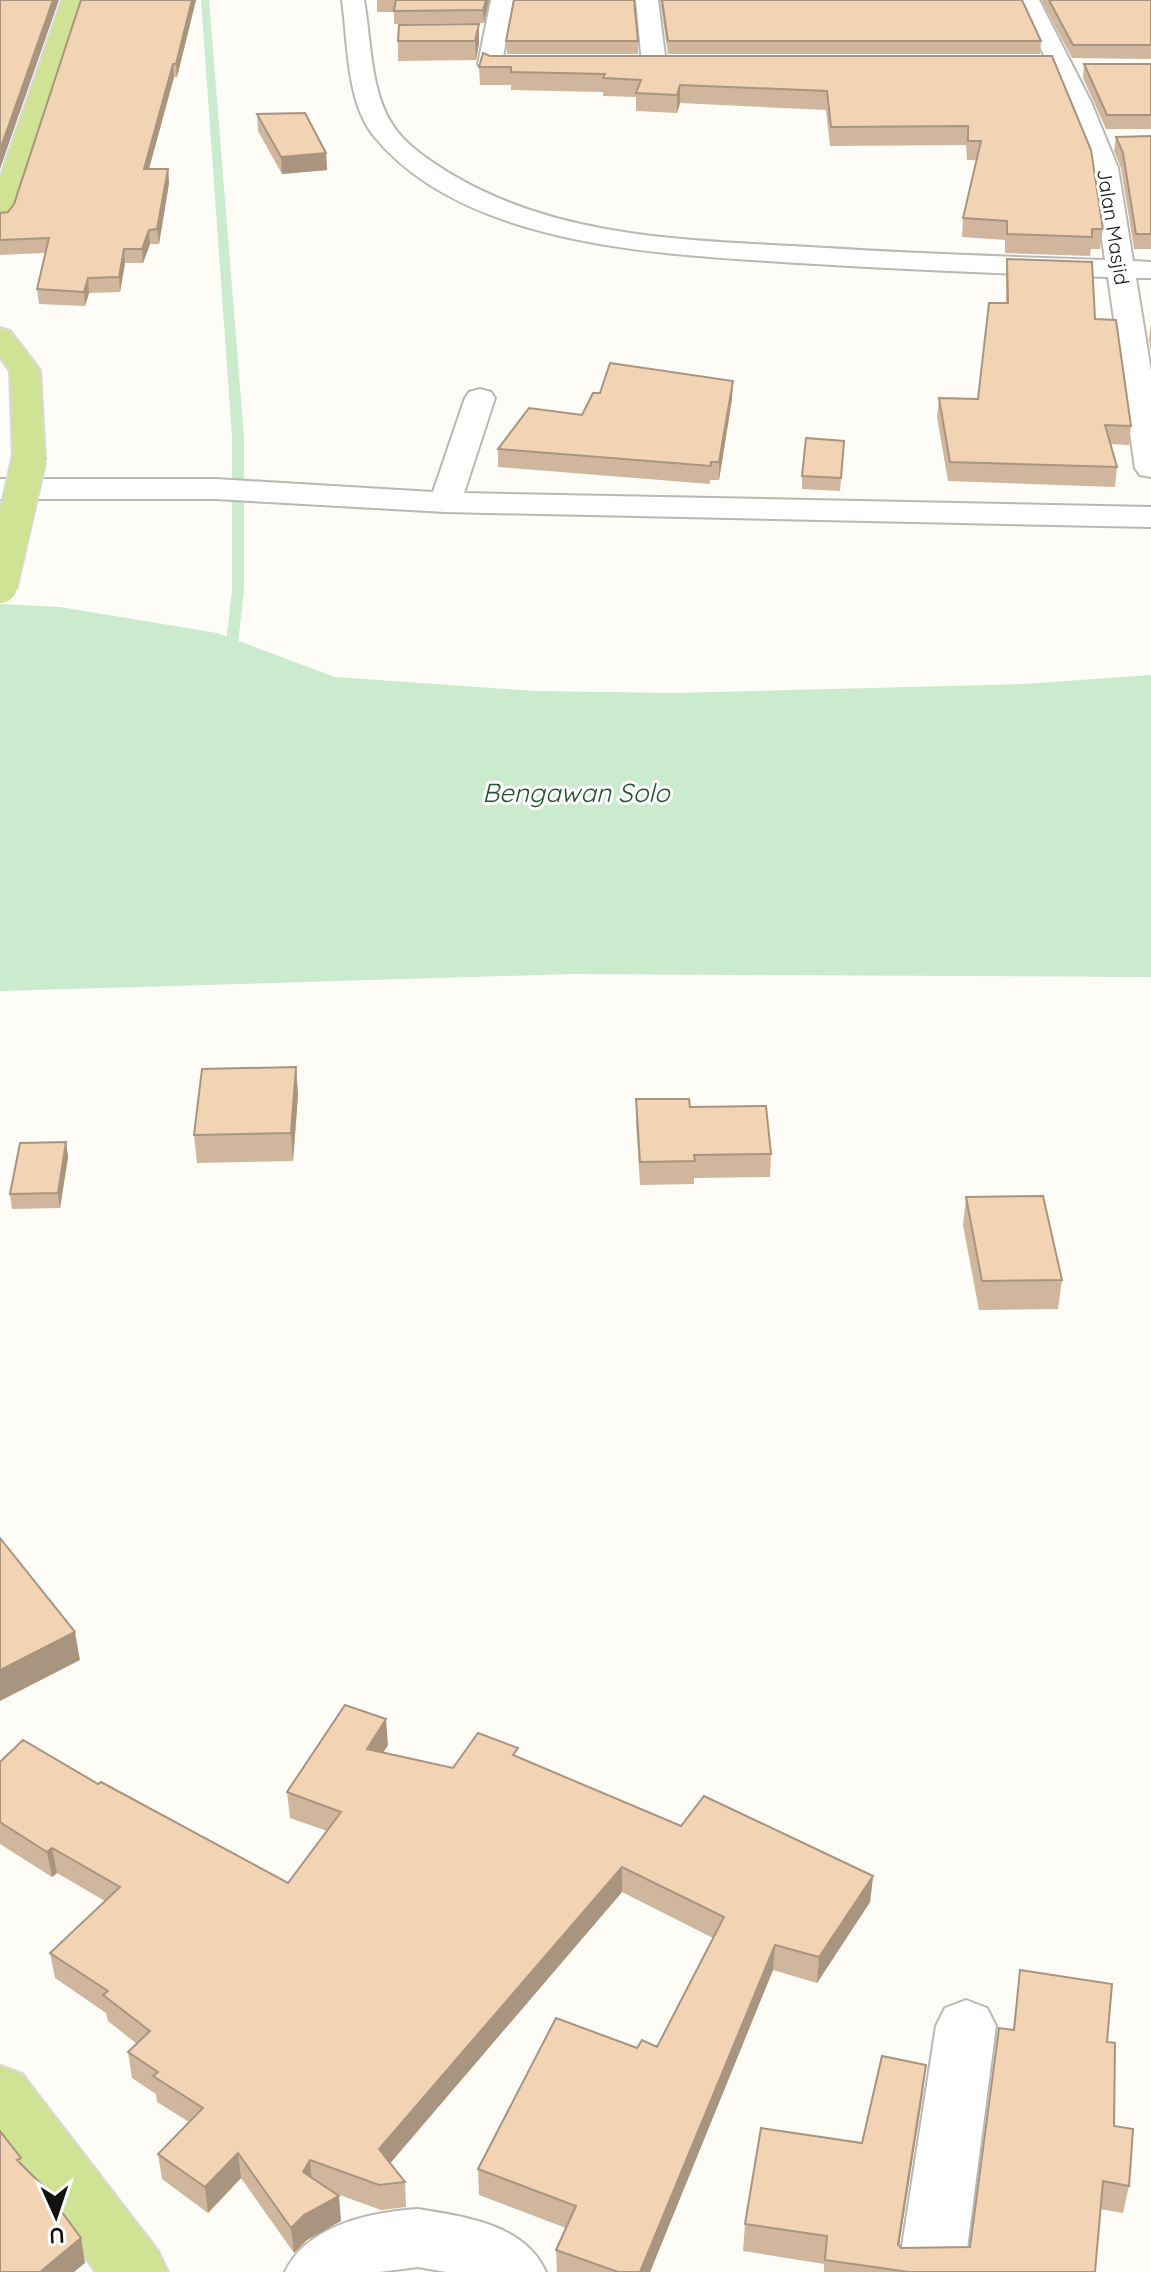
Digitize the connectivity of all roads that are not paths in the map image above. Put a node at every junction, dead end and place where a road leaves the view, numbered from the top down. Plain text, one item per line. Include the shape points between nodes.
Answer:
1 (73, 0) edge
2 (353, 0) edge
3 (502, 0) edge
4 (647, 0) edge
5 (1028, 0) edge
6 (466, 33) edge
7 (496, 33) junction
8 (565, 64) edge
9 (624, 64) edge
10 (654, 64) junction
11 (1029, 64) edge
12 (685, 65) edge
13 (1062, 66) junction
14 (1092, 68) edge
15 (1095, 140) junction
16 (1123, 140) edge
17 (4, 190) edge
18 (0, 217) edge
19 (1119, 269) junction
20 (1151, 270) edge
21 (0, 337) edge
22 (480, 398) dead end
23 (1151, 468) edge
24 (0, 489) edge
25 (445, 502) junction
26 (1151, 517) edge
27 (0, 586) edge
28 (966, 2026) dead end
29 (0, 2093) edge
30 (135, 2272) edge
31 (318, 2272) edge
32 (513, 2272) edge
33 (931, 2272) edge

1 - 17 main road
2 - 19 street via 367,34 371,110 403,152 459,188 566,229 652,244
3 - 7 street
4 - 10 street
5 - 13 street, Jalan Masjid
6 - 7 street
7 - 8 street via 490,64
9 - 10 street
10 - 12 street
11 - 13 street
13 - 14 street
13 - 15 street, Jalan Masjid
15 - 16 street
15 - 19 street, Jalan Masjid via 1105,168
17 - 18 main road
19 - 20 street
19 - 23 street, Jalan Masjid
21 - 27 main road, bridge via 25,370 29,459
22 - 25 street
24 - 25 street via 216,489
25 - 26 street
28 - 33 street
29 - 30 main road
31 - 32 street via 374,2241 418,2238 472,2247

